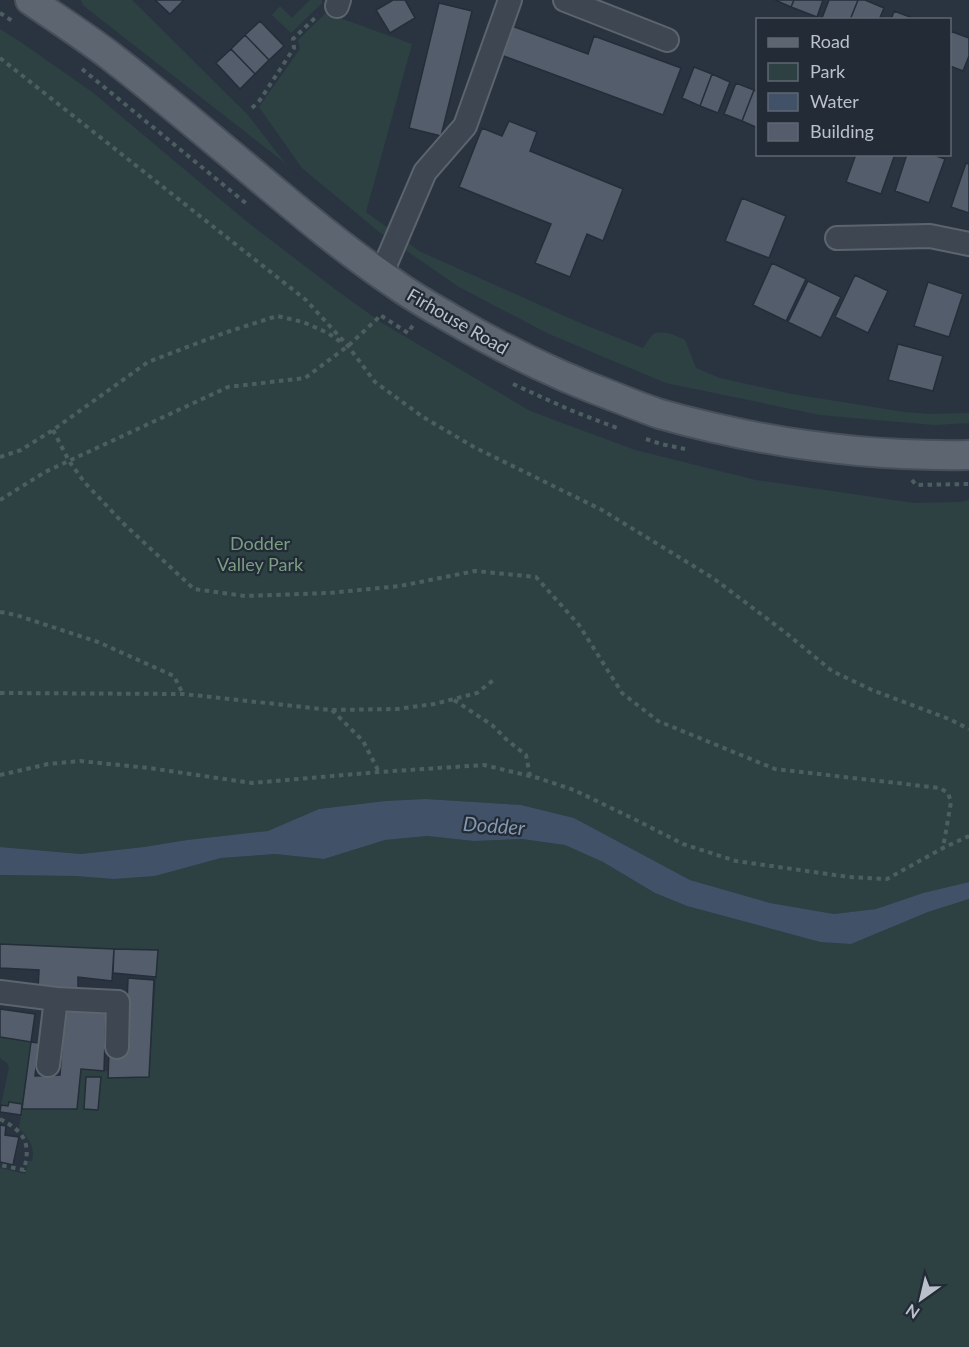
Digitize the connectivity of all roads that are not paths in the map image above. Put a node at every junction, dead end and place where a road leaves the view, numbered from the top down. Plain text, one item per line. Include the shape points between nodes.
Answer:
1 (30, 0) edge
2 (510, 0) edge
3 (565, 0) edge
4 (667, 40) dead end
5 (837, 238) dead end
6 (969, 244) edge
7 (381, 275) junction
8 (969, 455) edge
9 (0, 992) edge
10 (56, 999) junction
11 (117, 1047) dead end
12 (48, 1065) dead end

1 - 7 main road, Firhouse Road via 108,54
2 - 7 street via 465,126 424,172
3 - 4 street
5 - 6 street via 930,236
7 - 8 main road, Firhouse Road via 534,364 658,413 726,431 810,445
9 - 10 street
10 - 11 street via 118,1002
10 - 12 street

